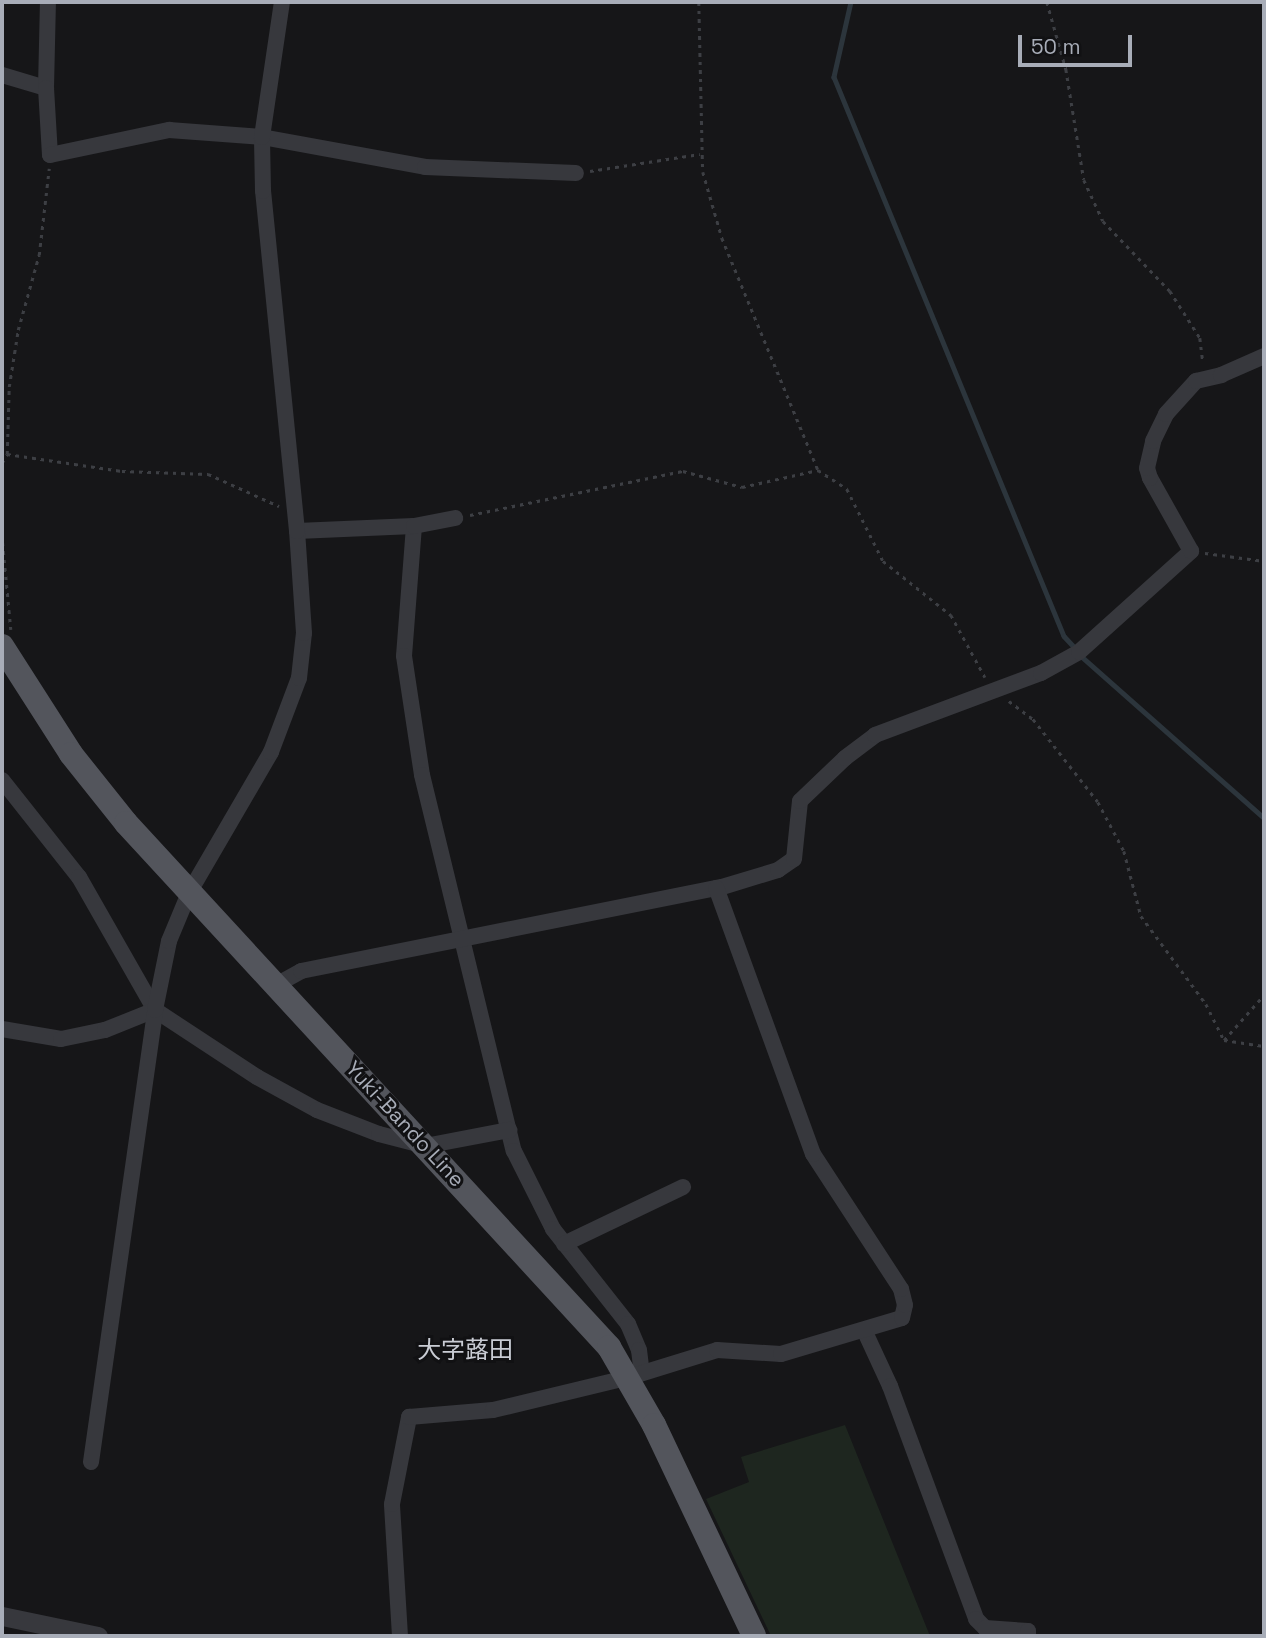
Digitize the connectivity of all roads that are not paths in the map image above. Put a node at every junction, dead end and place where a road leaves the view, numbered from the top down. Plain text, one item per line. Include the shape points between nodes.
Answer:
1 (48, 2) edge
2 (282, 2) edge
3 (2, 75) edge
4 (46, 88) junction
5 (262, 137) junction
6 (576, 173) road end
7 (1264, 355) edge
8 (454, 518) road end
9 (414, 526) junction
10 (297, 531) junction
11 (7, 656) edge
12 (2, 780) edge
13 (716, 888) junction
14 (189, 893) junction
15 (464, 935) junction
16 (276, 985) junction
17 (155, 1010) junction
18 (2, 1028) edge
19 (509, 1130) junction
20 (425, 1146) junction
21 (682, 1187) dead end
22 (564, 1244) junction
23 (865, 1332) junction
24 (636, 1375) junction
25 (91, 1462) dead end
26 (2, 1616) edge
27 (98, 1636) edge
28 (400, 1636) edge
29 (754, 1636) edge
30 (1028, 1636) edge

1 - 4 street
2 - 5 street
3 - 4 street
4 - 5 street via 50,155 169,130
5 - 6 street via 425,167
5 - 10 street
7 - 13 street via 1196,381 1166,414 1147,468 1191,551 1079,652 875,736 800,801 794,859 778,870
8 - 9 street
9 - 10 street
9 - 15 street via 404,656 422,775
10 - 14 street via 304,633 299,678 271,752
11 - 14 main road, Yuki-Bando Line via 79,764
12 - 17 street via 79,877
13 - 15 street
13 - 23 street via 813,1154 901,1289 902,1318
14 - 16 main road, Yuki-Bando Line
14 - 17 street via 169,941
15 - 16 street via 302,971
15 - 19 street
16 - 20 main road, Yuki-Bando Line
17 - 18 street via 105,1030 61,1039
17 - 20 street via 317,1110
17 - 25 street
19 - 20 street
19 - 22 street via 514,1151
20 - 24 main road, Yuki-Bando Line
21 - 22 street
22 - 24 street via 628,1324 639,1350
23 - 24 street via 781,1354 710,1351
23 - 30 street via 890,1386 976,1619 985,1628 1028,1631
24 - 28 street via 493,1410 409,1417 392,1504
24 - 29 main road, Yuki-Bando Line
26 - 27 street

